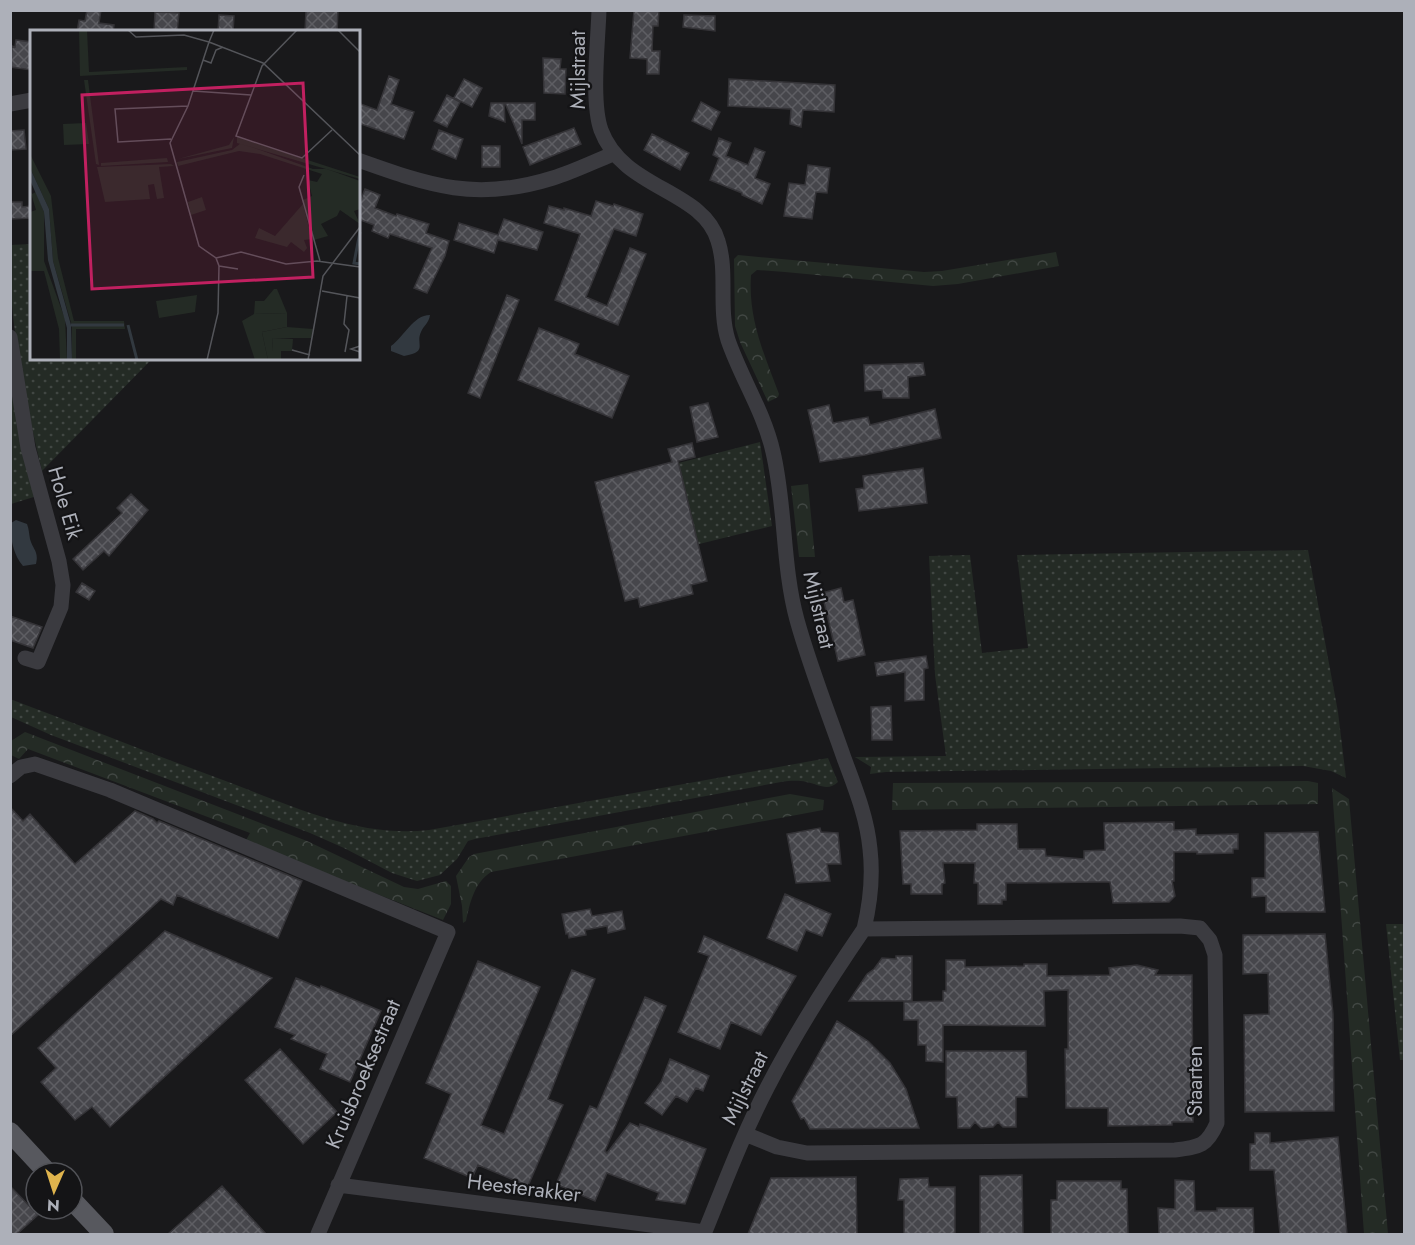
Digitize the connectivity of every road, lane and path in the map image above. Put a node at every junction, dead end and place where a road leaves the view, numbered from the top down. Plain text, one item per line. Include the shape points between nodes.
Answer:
1 (599, 10) edge
2 (30, 100) edge
3 (10, 104) edge
4 (614, 154) junction
5 (360, 161) edge
6 (10, 337) edge
7 (25, 658) dead end
8 (10, 776) edge
9 (864, 929) junction
10 (10, 1132) edge
11 (745, 1134) junction
12 (37, 1161) edge
13 (338, 1185) junction
14 (84, 1213) edge
15 (704, 1233) edge
16 (104, 1234) edge
17 (318, 1234) edge

1 - 4 street, Mijlstraat via 597,106 601,129
2 - 3 street
4 - 5 street via 555,178 498,190 452,188
4 - 9 street, Mijlstraat via 637,175 693,206 712,226 719,241 724,322 773,452 797,617 867,829 870,867
6 - 7 street, Hole Eik via 28,448 63,585 61,607 38,662
8 - 13 street, Kruisbroeksestraat via 21,767 35,764 110,790 448,932
9 - 11 street, Mijlstraat via 791,1043
9 - 11 street, Staarten via 1200,928 1215,955 1217,1123 1210,1139 1197,1147 1175,1150 807,1153 777,1147
10 - 12 main road
11 - 15 street, Mijlstraat
13 - 15 street, Heesterakker
13 - 17 street, Kruisbroeksestraat
14 - 16 main road

